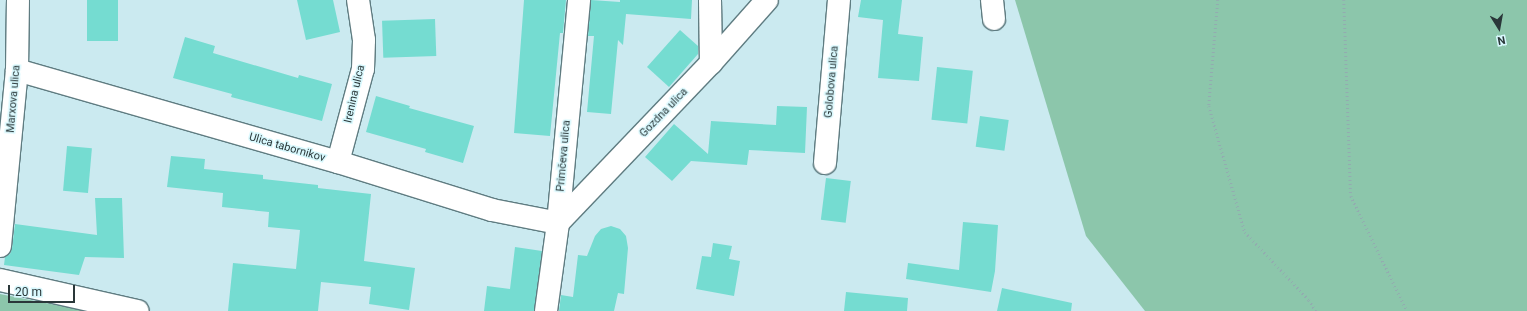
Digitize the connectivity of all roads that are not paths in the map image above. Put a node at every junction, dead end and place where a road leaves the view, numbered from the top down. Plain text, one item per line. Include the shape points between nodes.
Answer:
1 (18, 0) edge
2 (358, 0) edge
3 (579, 0) edge
4 (710, 0) edge
5 (767, 0) edge
6 (839, 0) edge
7 (711, 64) junction
8 (17, 70) junction
9 (338, 162) junction
10 (825, 163) dead end
11 (558, 223) junction
12 (0, 246) edge
13 (0, 280) edge
14 (138, 311) edge
15 (546, 311) edge

1 - 8 street, Marxova ulica
2 - 9 street, Irenina ulica via 364,40 363,69
3 - 11 street, Primčeva ulica
4 - 7 street
5 - 7 street, Gozdna ulica
6 - 10 street, Golobova ulica
7 - 11 street, Gozdna ulica
8 - 9 street, Ulica tabornikov
8 - 12 street, Marxova ulica
9 - 11 street, Ulica tabornikov via 492,210
11 - 15 street, Primčeva ulica
13 - 14 street

